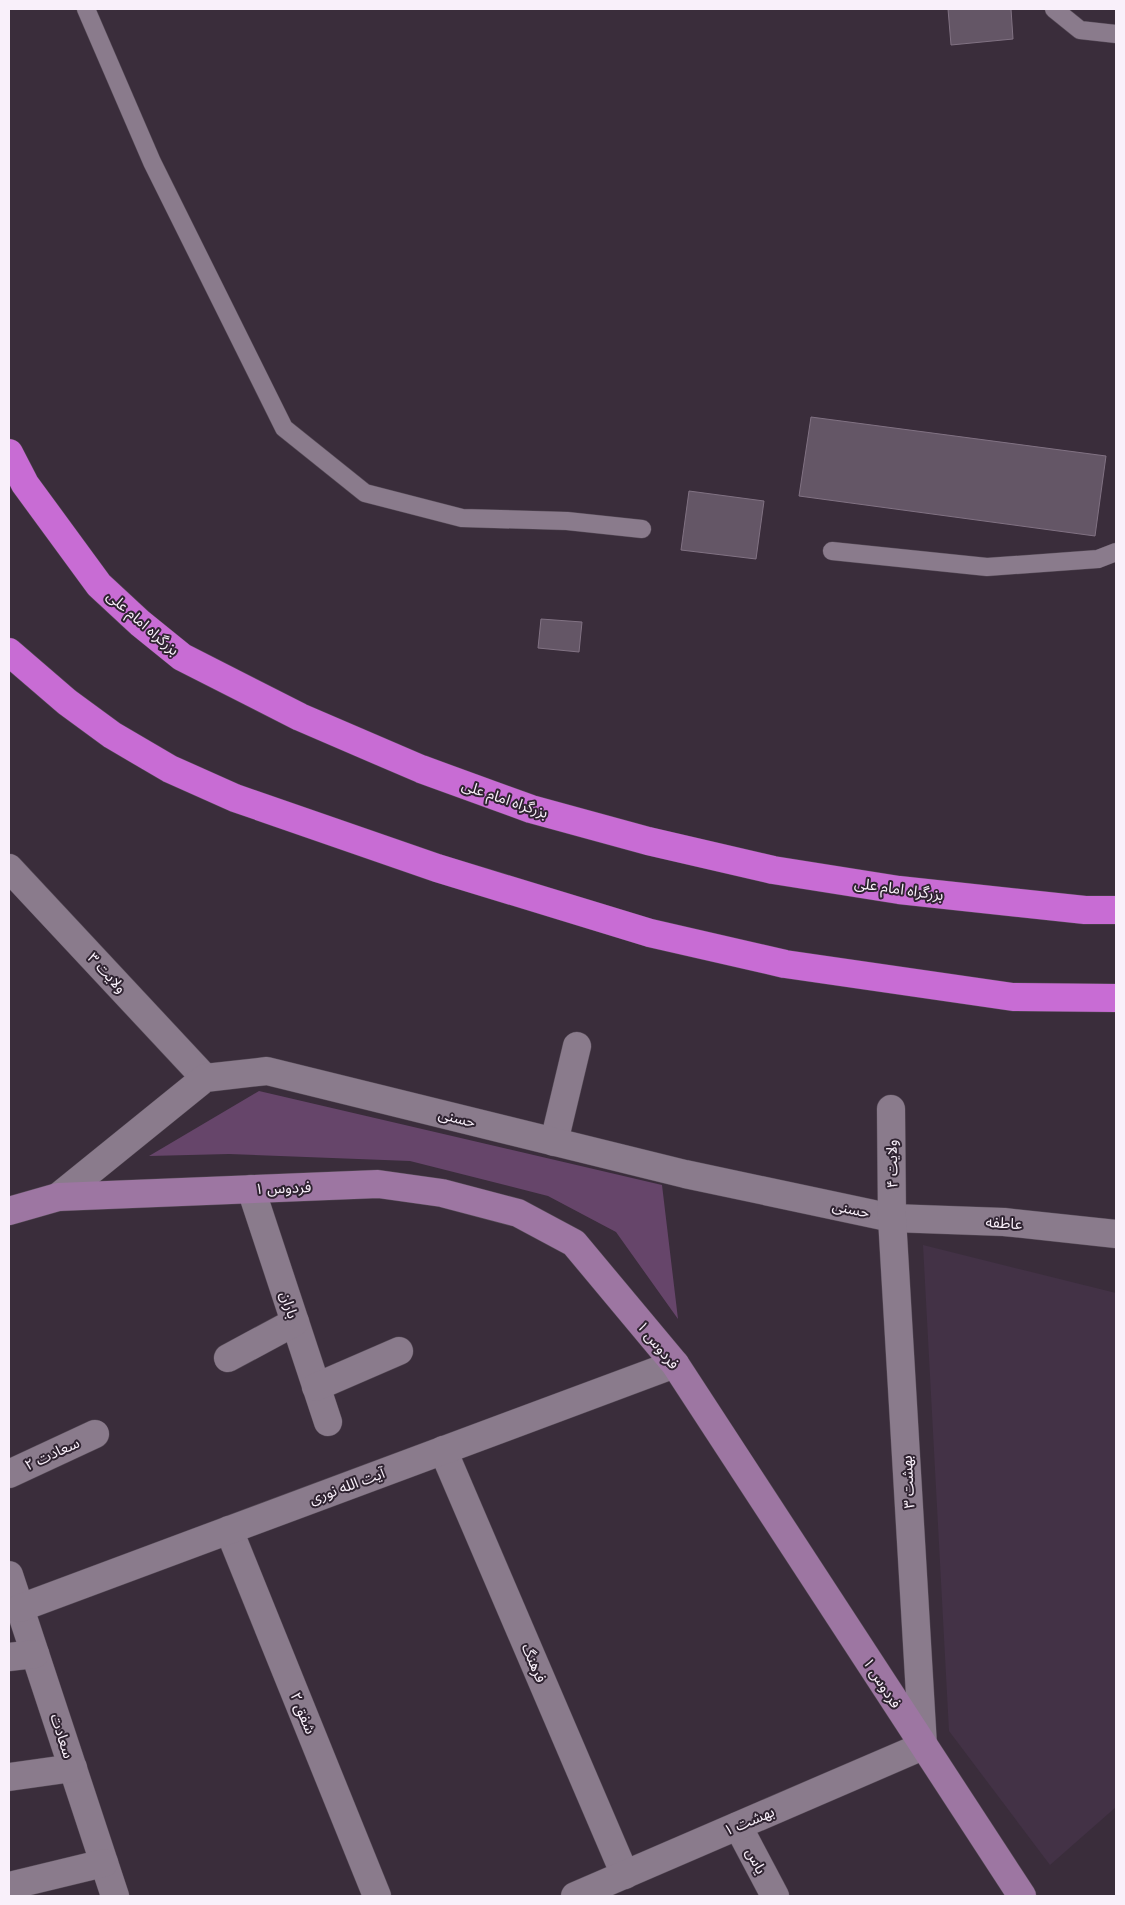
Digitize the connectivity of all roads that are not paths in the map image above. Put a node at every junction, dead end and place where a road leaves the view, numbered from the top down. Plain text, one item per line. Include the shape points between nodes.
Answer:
1 (86, 9) edge
2 (1054, 9) edge
3 (1116, 34) edge
4 (9, 453) edge
5 (642, 529) dead end
6 (832, 551) dead end
7 (1116, 552) edge
8 (9, 652) edge
9 (9, 868) edge
10 (1116, 910) edge
11 (1116, 998) edge
12 (577, 1046) dead end
13 (205, 1078) junction
14 (891, 1109) dead end
15 (554, 1142) junction
16 (251, 1189) junction
17 (58, 1197) junction
18 (9, 1211) edge
19 (892, 1218) junction
20 (1116, 1234) edge
21 (295, 1322) junction
22 (399, 1351) dead end
23 (228, 1358) dead end
24 (674, 1364) junction
25 (316, 1387) junction
26 (328, 1422) dead end
27 (95, 1434) dead end
28 (443, 1450) junction
29 (9, 1474) edge
30 (229, 1530) junction
31 (9, 1575) edge
32 (20, 1608) junction
33 (22, 1656) edge
34 (924, 1746) junction
35 (73, 1768) junction
36 (9, 1777) edge
37 (738, 1826) junction
38 (104, 1863) junction
39 (626, 1875) junction
40 (9, 1886) edge
41 (115, 1896) edge
42 (377, 1896) edge
43 (575, 1896) edge
44 (775, 1896) edge
45 (1022, 1896) edge

1 - 5 lane via 152,162 284,428 365,493 462,518 567,521
2 - 3 lane via 1080,30
4 - 10 highway, بزرگراه امام علی via 25,484 98,585 182,657 300,717 421,769 531,809 773,870 899,890 1085,910
6 - 7 lane via 987,567 1098,559
8 - 11 highway via 74,708 170,769 235,798 436,868 650,933 785,964 1014,997
9 - 13 street, ولایت ۳
12 - 15 street
13 - 15 street, حسنی via 267,1071
13 - 17 street
14 - 19 street, ولایت ۴
15 - 19 street, حسنی
16 - 17 street, فردوس ۱
16 - 21 street, باران
16 - 24 street, فردوس ۱ via 378,1184 442,1193 518,1213 574,1243
17 - 18 street, فردوس ۱
19 - 20 street, عاطفه via 1004,1222
19 - 34 street, بهشت ۳
21 - 23 street
21 - 25 street, باران
22 - 25 street
24 - 28 street, آیت الله نوری
24 - 34 street, فردوس ۱
25 - 26 street, باران
27 - 29 street, سعادت ۲
28 - 30 street, آیت الله نوری
28 - 39 street, فرهنگ
30 - 32 street, آیت الله نوری
30 - 42 street, شفق ۲
31 - 32 street, سعادت
32 - 33 street, سعادت
33 - 35 street, سعادت
34 - 37 street, بهشت ۱
34 - 45 street, فردوس ۱
35 - 36 street
35 - 38 street, سعادت
37 - 39 street, بهشت ۱
37 - 44 street, یاس
38 - 40 street
38 - 41 street, سعادت
39 - 43 street, بهشت ۱

